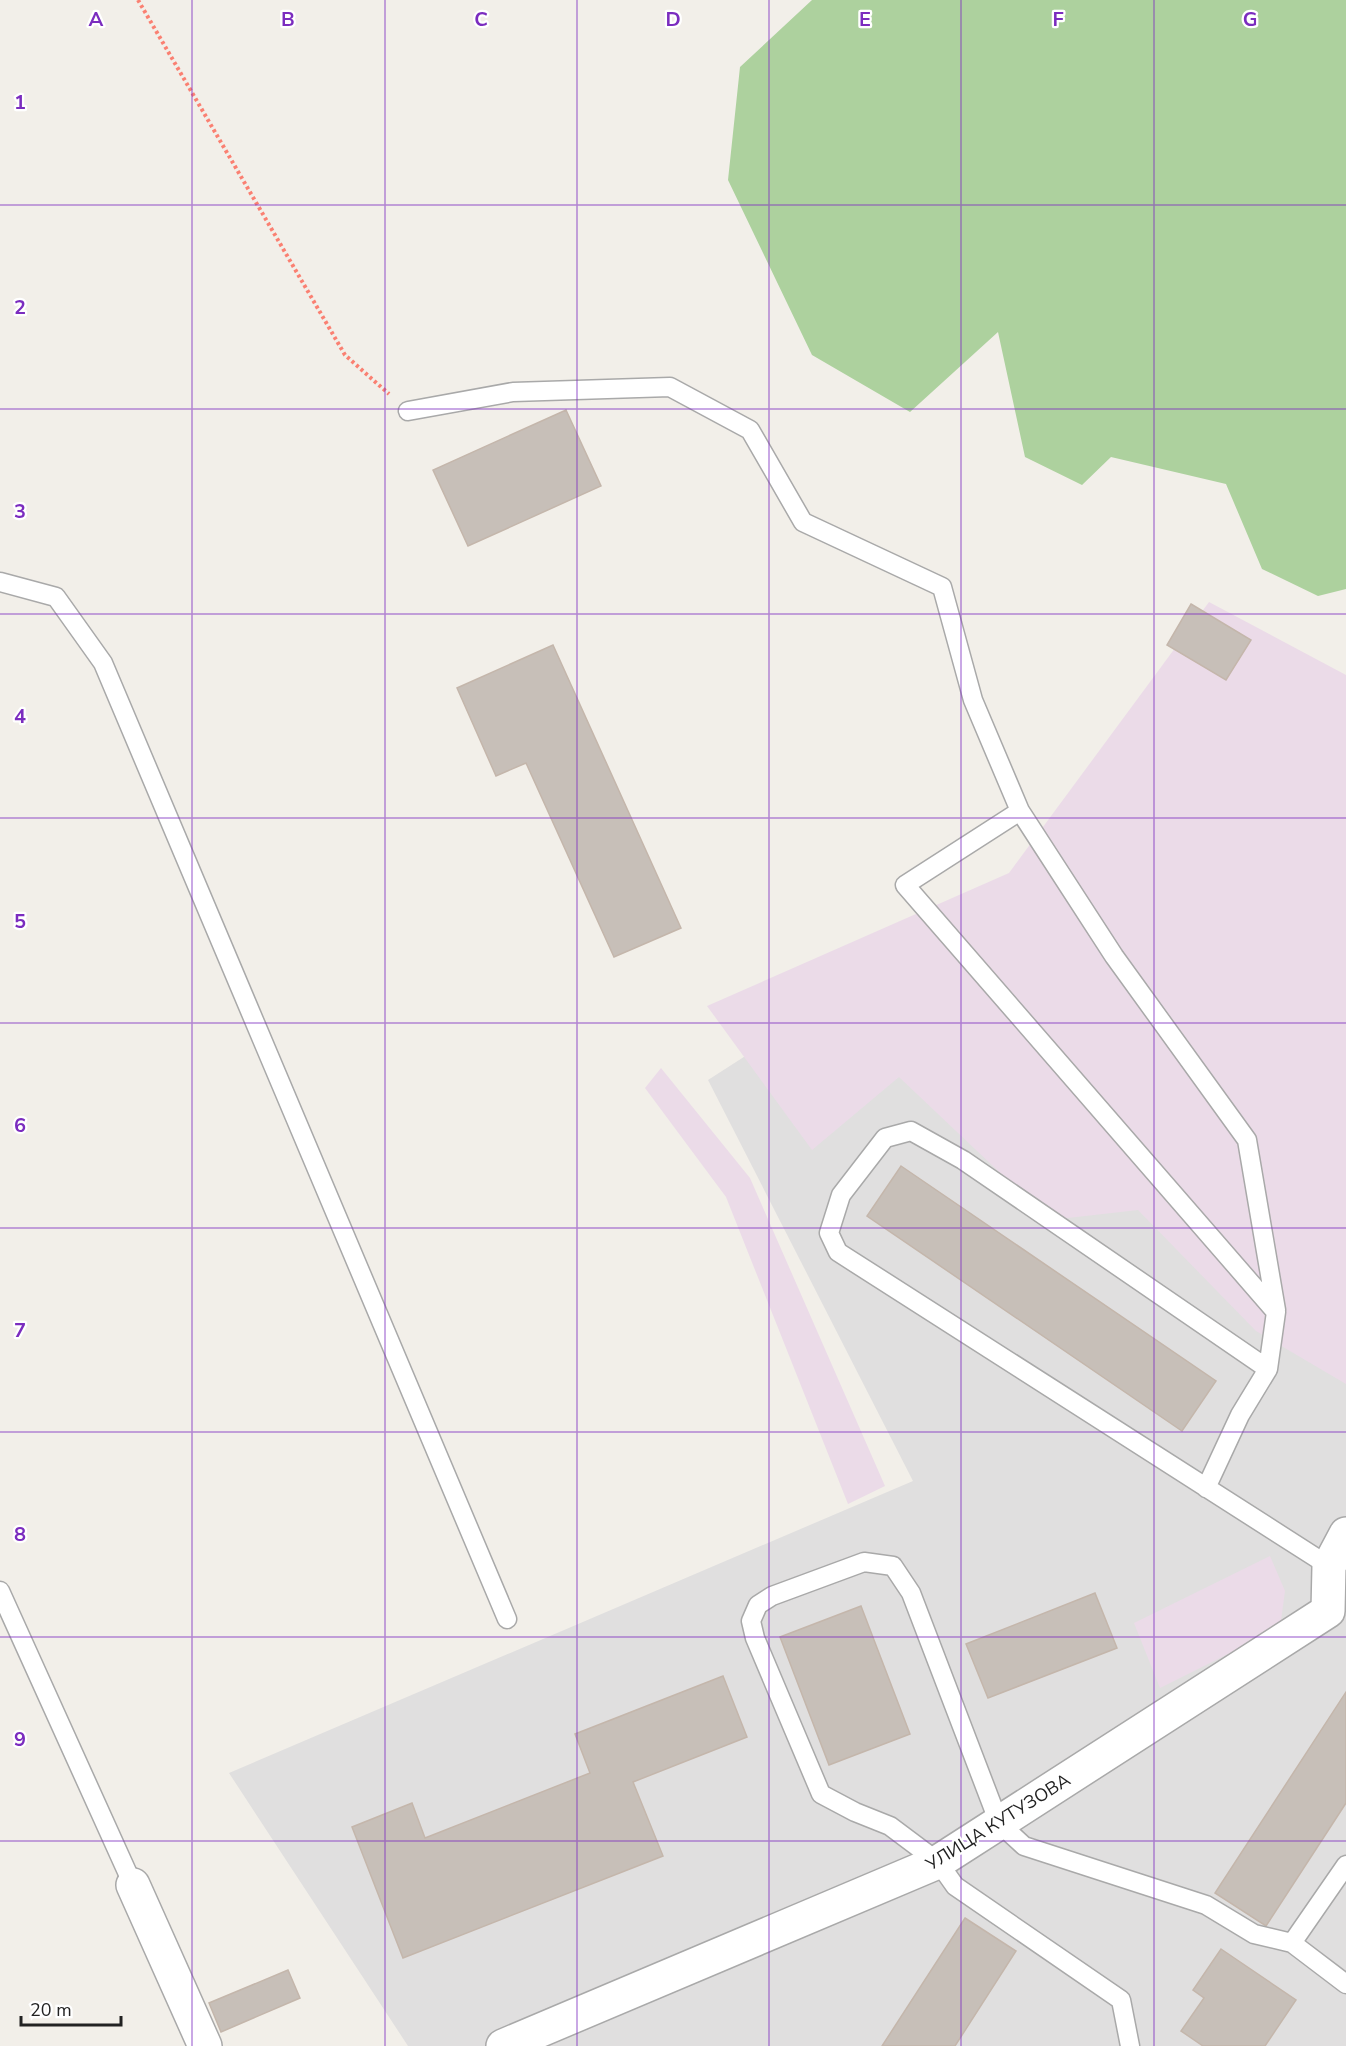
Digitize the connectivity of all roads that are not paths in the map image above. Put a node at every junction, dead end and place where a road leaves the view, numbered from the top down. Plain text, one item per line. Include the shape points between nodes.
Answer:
1 (408, 411) road end
2 (0, 582) edge
3 (1020, 811) junction
4 (1276, 1312) junction
5 (1268, 1369) junction
6 (1206, 1488) junction
7 (1346, 1534) edge
8 (1329, 1566) junction
9 (0, 1591) edge
10 (1337, 1606) edge
11 (507, 1619) dead end
12 (999, 1823) junction
13 (938, 1862) junction
14 (1346, 1865) edge
15 (133, 1886) joint
16 (1292, 1943) junction
17 (1346, 1984) edge
18 (205, 2046) edge
19 (503, 2046) edge
20 (1130, 2046) edge

1 - 3 lane via 513,392 670,387 750,430 803,522 942,587 973,700
2 - 11 lane via 56,597 103,663
3 - 4 lane via 1114,956 1247,1140
3 - 4 lane via 905,885
4 - 5 lane
5 - 6 lane via 1240,1415
5 - 6 lane via 963,1160 911,1131 885,1138 841,1195 829,1233 838,1252
6 - 8 lane
7 - 8 street, УЛИЦА КУТУЗОВА
8 - 10 street, УЛИЦА КУТУЗОВА
9 - 15 lane
10 - 12 street, УЛИЦА КУТУЗОВА
12 - 13 street, УЛИЦА КУТУЗОВА
12 - 13 lane via 911,1593 893,1566 864,1562 772,1596 758,1605 751,1621 755,1638 821,1794 890,1826
12 - 16 lane via 1024,1846 1206,1905 1254,1934
13 - 19 street, УЛИЦА КУТУЗОВА
13 - 20 lane via 955,1886 1120,2001
14 - 16 lane
15 - 18 street
16 - 17 lane

